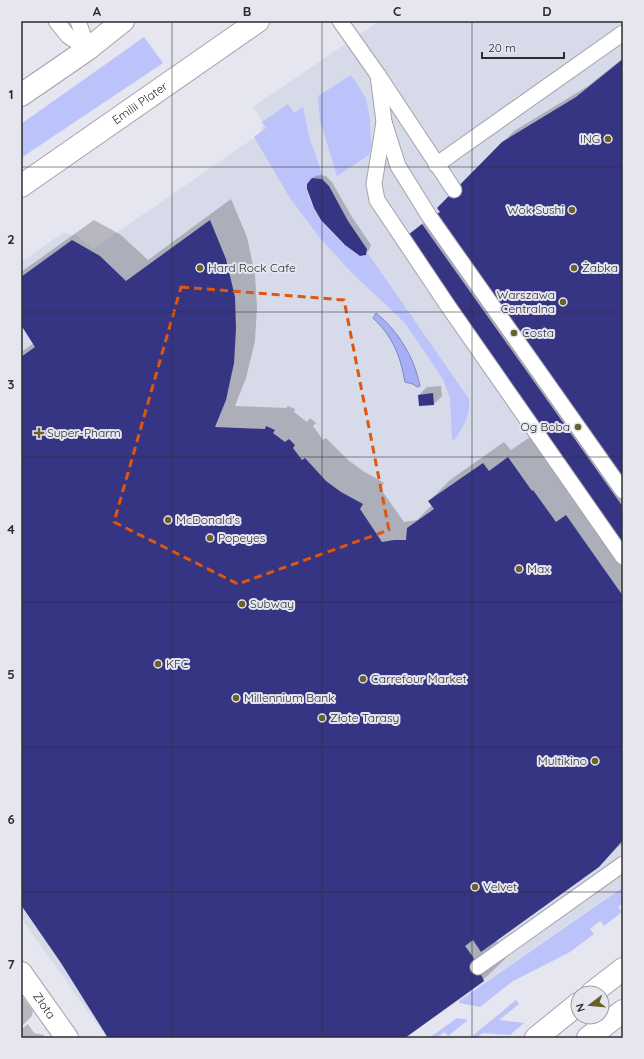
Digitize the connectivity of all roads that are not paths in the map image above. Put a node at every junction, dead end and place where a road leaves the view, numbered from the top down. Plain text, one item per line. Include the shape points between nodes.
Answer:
1 (56, 21) edge
2 (78, 21) edge
3 (124, 21) edge
4 (258, 21) edge
5 (340, 21) edge
6 (623, 33) edge
7 (88, 49) junction
8 (378, 75) junction
9 (21, 95) edge
10 (384, 122) junction
11 (436, 165) junction
12 (21, 186) edge
13 (454, 190) dead end
14 (623, 491) edge
15 (623, 557) edge
16 (623, 864) edge
17 (478, 967) dead end
18 (623, 968) edge
19 (21, 973) edge
20 (602, 985) edge
21 (570, 1010) edge
22 (623, 1011) edge
23 (67, 1038) edge
24 (536, 1038) edge
25 (588, 1038) edge

1 - 7 lane via 68,36
2 - 7 lane
3 - 7 street
4 - 12 street, Emilii Plater
5 - 8 lane
6 - 11 lane
7 - 9 street
8 - 10 lane
8 - 11 lane
10 - 14 lane via 398,166 429,216
10 - 15 lane via 374,184 377,200
11 - 13 lane
16 - 17 lane
18 - 20 street
19 - 23 street, Złota
21 - 24 street
22 - 25 street

